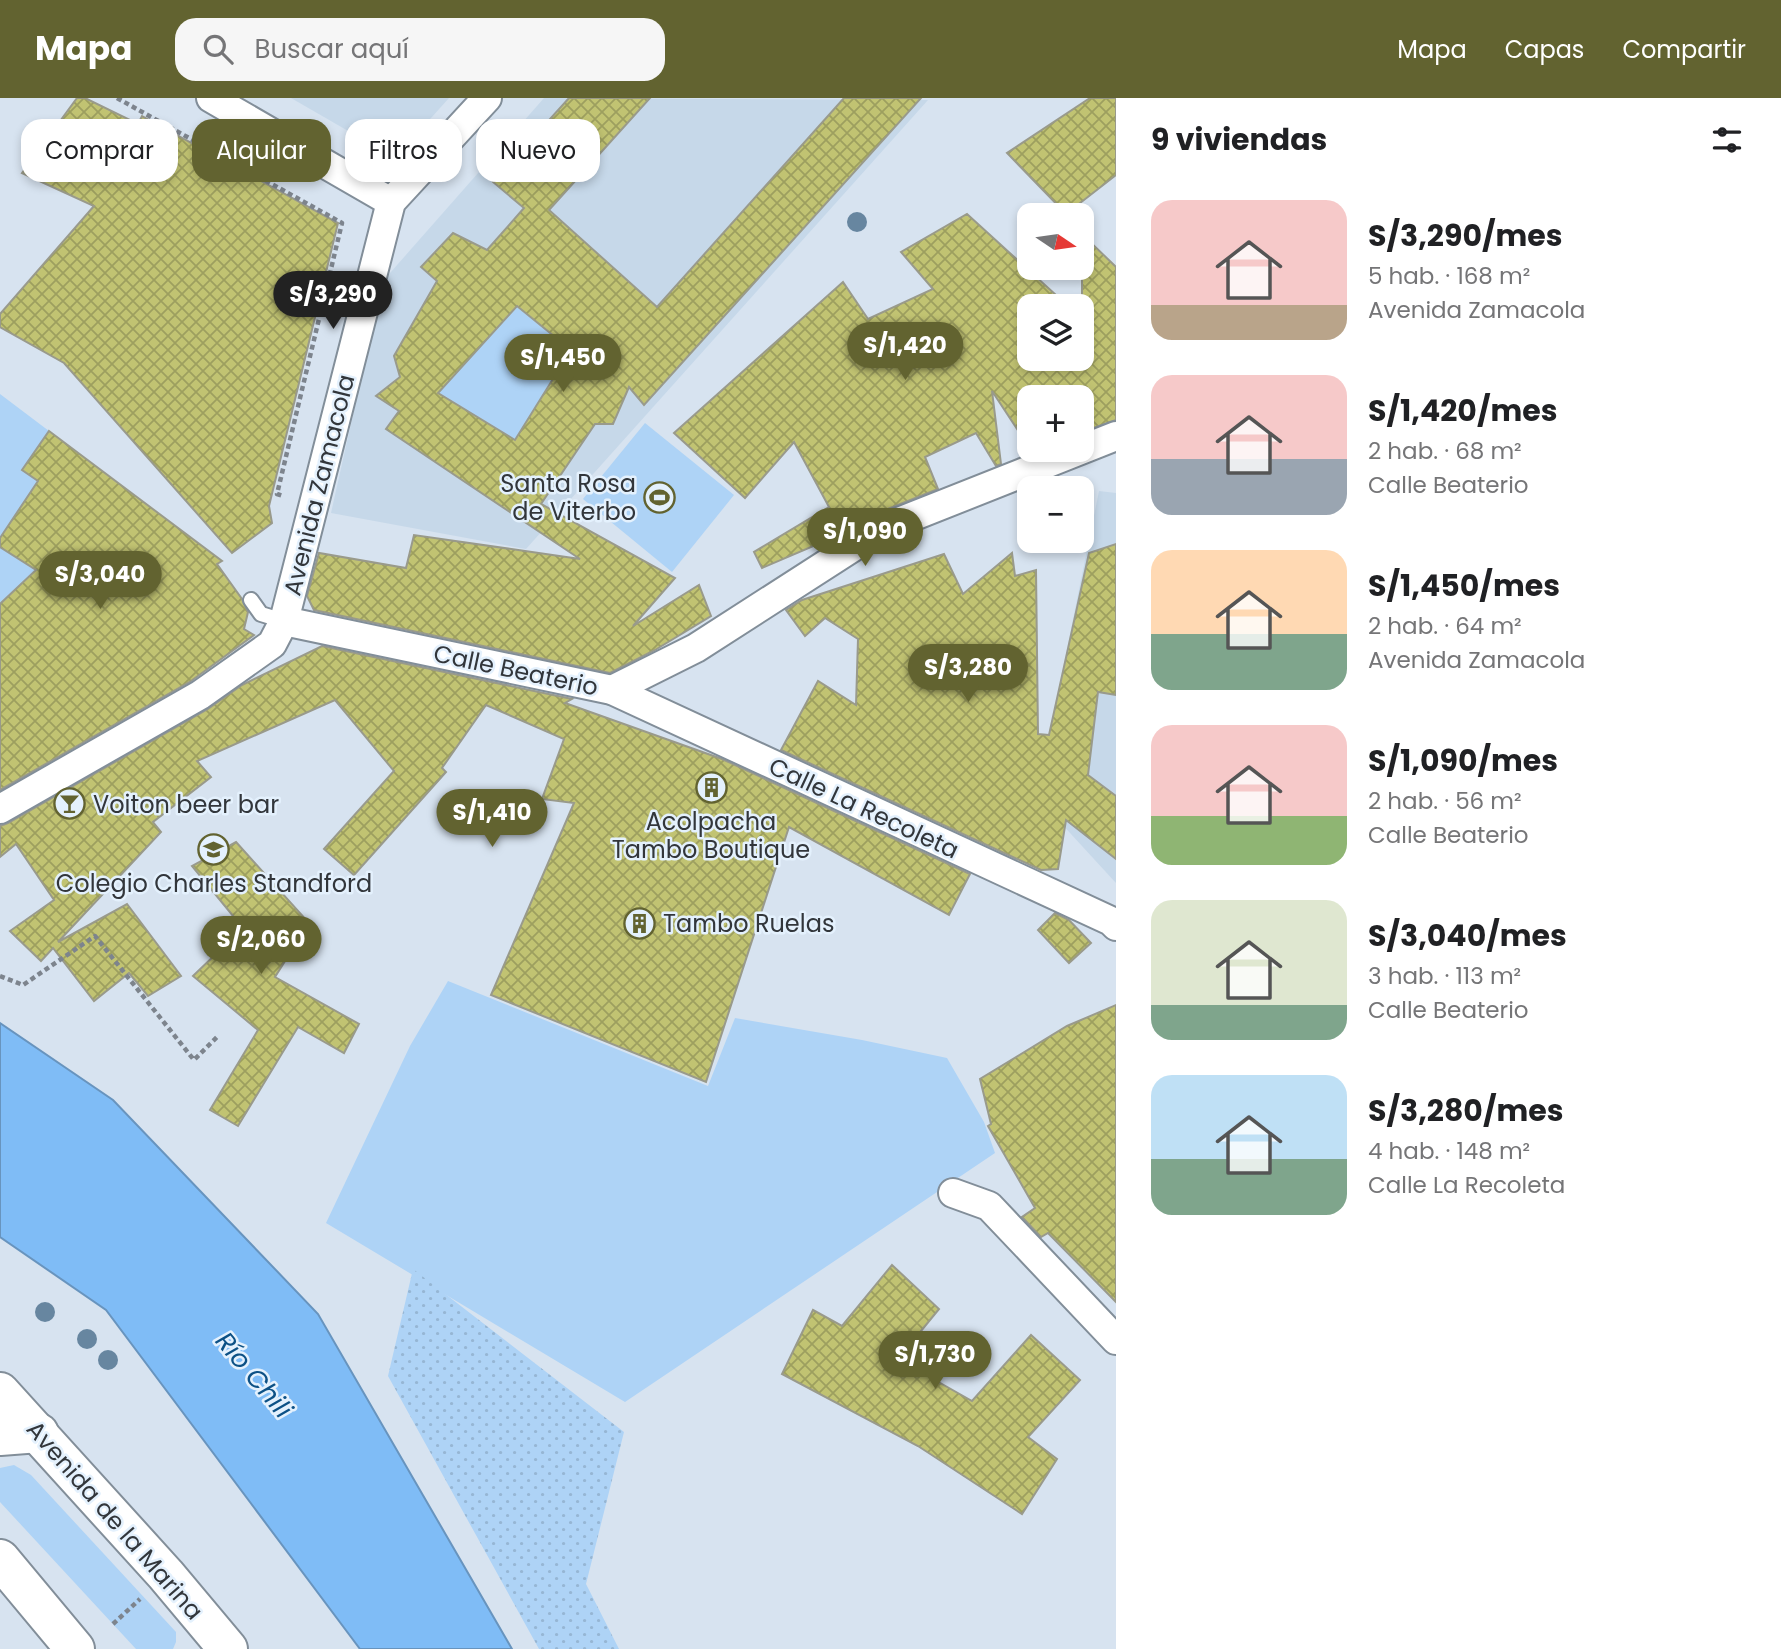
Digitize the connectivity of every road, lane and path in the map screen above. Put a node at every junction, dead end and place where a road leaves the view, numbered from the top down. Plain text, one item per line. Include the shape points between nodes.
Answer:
1 (117, 98) edge
2 (211, 98) edge
3 (487, 98) edge
4 (391, 202) junction
5 (1116, 436) edge
6 (289, 497) dead end
7 (251, 600) dead end
8 (284, 621) junction
9 (612, 690) junction
10 (0, 809) edge
11 (1116, 926) edge
12 (0, 976) edge
13 (218, 1036) dead end
14 (953, 1193) dead end
15 (1116, 1340) edge
16 (0, 1392) edge
17 (38, 1433) junction
18 (0, 1436) edge
19 (0, 1559) edge
20 (143, 1596) dead end
21 (113, 1625) dead end
22 (209, 1641) edge
23 (75, 1649) edge

1 - 6 path via 342,223 277,494
2 - 4 street
3 - 4 street, Avenida Zamacola
4 - 8 street, Avenida Zamacola
5 - 9 street, Calle Beaterio via 881,529 696,648
7 - 8 lane via 261,614
8 - 9 street, Calle Beaterio
8 - 10 street via 272,644 200,695
9 - 11 street, Calle La Recoleta
12 - 13 path via 23,985 94,936 194,1060
14 - 15 street via 989,1206
16 - 17 main road, Avenida de la Marina
17 - 18 main road
17 - 22 main road, Avenida de la Marina
19 - 23 main road
20 - 21 path

